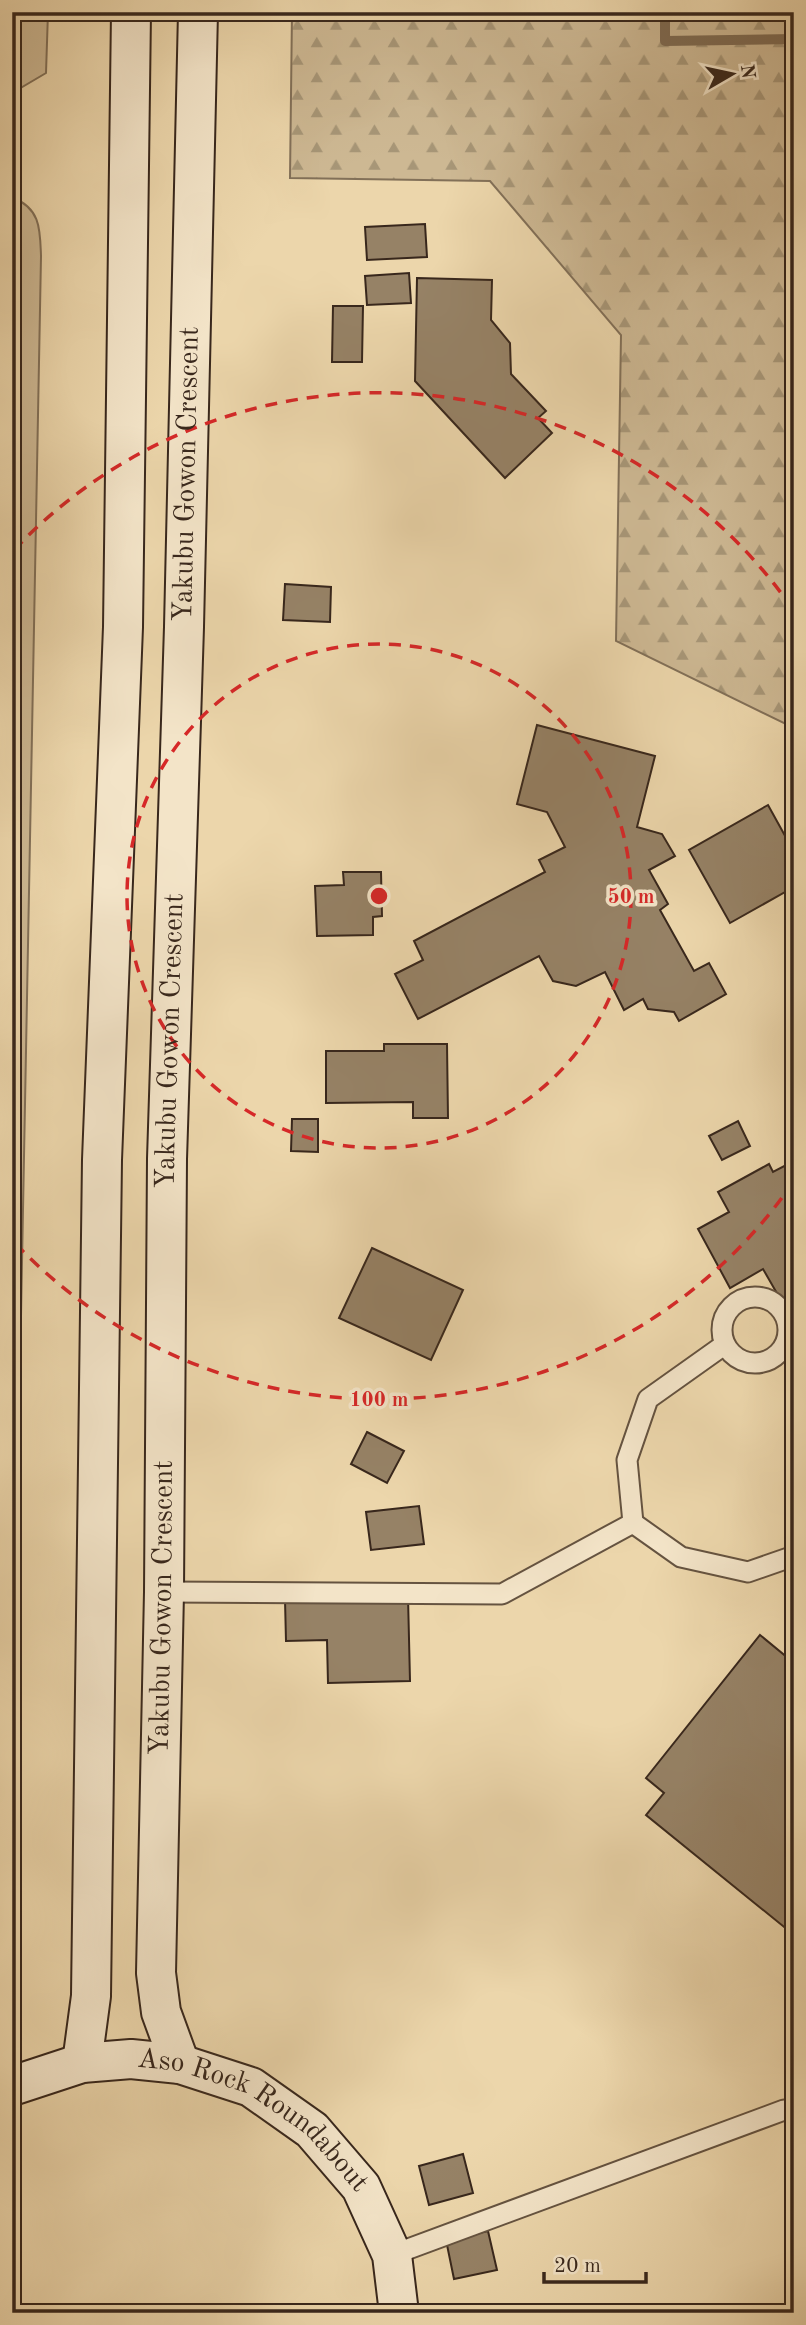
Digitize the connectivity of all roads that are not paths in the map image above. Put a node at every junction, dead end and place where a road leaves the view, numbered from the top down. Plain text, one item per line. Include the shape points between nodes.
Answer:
1 (131, 12) edge
2 (198, 12) edge
3 (724, 1345) dead end
4 (633, 1523) junction
5 (794, 1556) edge
6 (164, 1592) junction
7 (82, 2063) junction
8 (180, 2064) junction
9 (12, 2086) edge
10 (784, 2110) dead end
11 (392, 2255) junction
12 (399, 2313) edge

1 - 7 street via 123,627 102,1174 91,1996
2 - 6 street, Yakubu Gowon Crescent via 167,1158
3 - 4 lane via 648,1399 627,1460
4 - 5 lane via 681,1557 748,1572
4 - 6 lane via 502,1594
6 - 8 street, Yakubu Gowon Crescent via 156,1973 161,2012
7 - 8 street, Aso Rock Roundabout via 131,2059
7 - 9 street, Aso Rock Roundabout
8 - 11 street, Aso Rock Roundabout via 251,2087 312,2130 361,2187
10 - 11 lane
11 - 12 street, Aso Rock Roundabout

